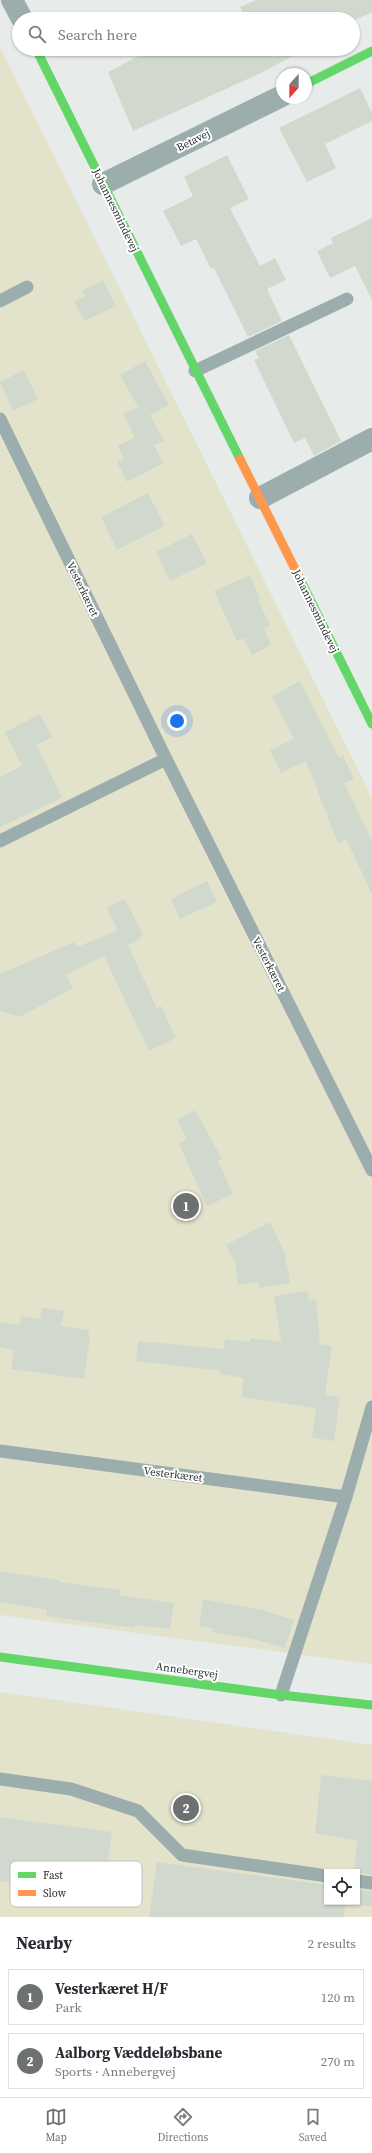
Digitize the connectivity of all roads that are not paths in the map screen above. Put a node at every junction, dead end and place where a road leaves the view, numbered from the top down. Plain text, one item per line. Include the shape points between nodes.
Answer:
1 (12, 0) edge
2 (18, 12) edge
3 (372, 51) edge
4 (39, 56) edge
5 (312, 81) edge
6 (276, 99) edge
7 (103, 184) junction
8 (27, 287) dead end
9 (347, 299) dead end
10 (0, 301) edge
11 (195, 372) junction
12 (0, 419) edge
13 (372, 439) edge
14 (260, 498) junction
15 (372, 724) edge
16 (166, 759) junction
17 (0, 841) edge
18 (372, 1170) edge
19 (372, 1406) edge
20 (0, 1451) edge
21 (346, 1497) junction
22 (0, 1657) edge
23 (281, 1695) junction
24 (372, 1705) edge
25 (0, 1780) edge
26 (324, 1876) edge
27 (360, 1881) edge
28 (372, 1883) edge

1 - 2 street
3 - 5 street
4 - 7 street, Johannesmindevej
6 - 7 street, Betavej
7 - 11 street, Johannesmindevej
8 - 10 lane
9 - 11 lane
11 - 14 street, Johannesmindevej
12 - 16 lane, Vesterkæret
13 - 14 street
14 - 15 street, Johannesmindevej
16 - 17 lane
16 - 18 lane, Vesterkæret
19 - 21 lane
20 - 21 lane, Vesterkæret
21 - 23 lane
22 - 23 street, Annebergvej
23 - 24 street, Annebergvej
25 - 26 lane via 70,1789 138,1811 182,1855
27 - 28 lane

